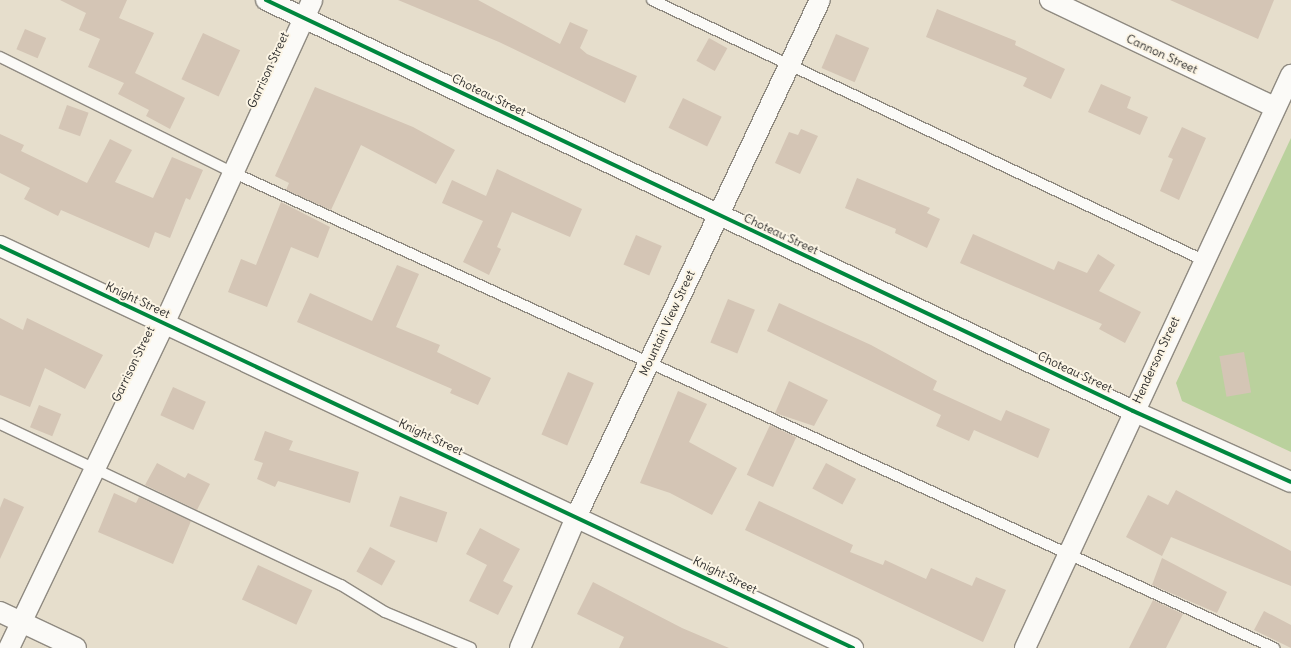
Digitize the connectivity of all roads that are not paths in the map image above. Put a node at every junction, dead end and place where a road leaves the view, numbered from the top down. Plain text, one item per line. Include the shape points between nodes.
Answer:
1 (266, 0) edge
2 (312, 0) edge
3 (652, 0) edge
4 (820, 0) edge
5 (1050, 0) edge
6 (304, 18) junction
7 (0, 57) edge
8 (789, 65) junction
9 (1291, 75) edge
10 (1274, 107) junction
11 (232, 172) junction
12 (718, 215) junction
13 (0, 246) edge
14 (1203, 260) junction
15 (164, 324) junction
16 (648, 364) junction
17 (1133, 411) junction
18 (0, 424) edge
19 (94, 469) junction
20 (1291, 482) edge
21 (576, 515) junction
22 (1068, 553) junction
23 (0, 612) edge
24 (21, 622) junction
25 (9, 648) edge
26 (76, 648) edge
27 (471, 648) edge
28 (520, 648) edge
29 (853, 648) edge
30 (1025, 648) edge
31 (1274, 648) edge

1 - 6 street, Choteau Street
2 - 6 street, Garrison Street
3 - 8 lane
4 - 8 street, Mountain View Street
5 - 10 street, Cannon Street
6 - 11 street, Garrison Street
6 - 12 street, Choteau Street
7 - 11 lane
8 - 12 street, Mountain View Street
8 - 14 lane
9 - 10 street, Henderson Street
10 - 14 street, Henderson Street
11 - 15 street, Garrison Street
11 - 16 lane
12 - 16 street, Mountain View Street
12 - 17 street, Choteau Street
13 - 15 street, Knight Street
14 - 17 street, Henderson Street
15 - 19 street, Garrison Street
15 - 21 street, Knight Street
16 - 21 street, Mountain View Street
16 - 22 lane
17 - 20 street, Choteau Street
17 - 22 street, Henderson Street
18 - 19 lane
19 - 24 street, Garrison Street
19 - 27 lane via 340,585 385,612
21 - 28 street, Mountain View Street
21 - 29 street, Knight Street
22 - 30 street, Henderson Street
22 - 31 lane
23 - 24 street
24 - 25 street, Garrison Street
24 - 26 street

